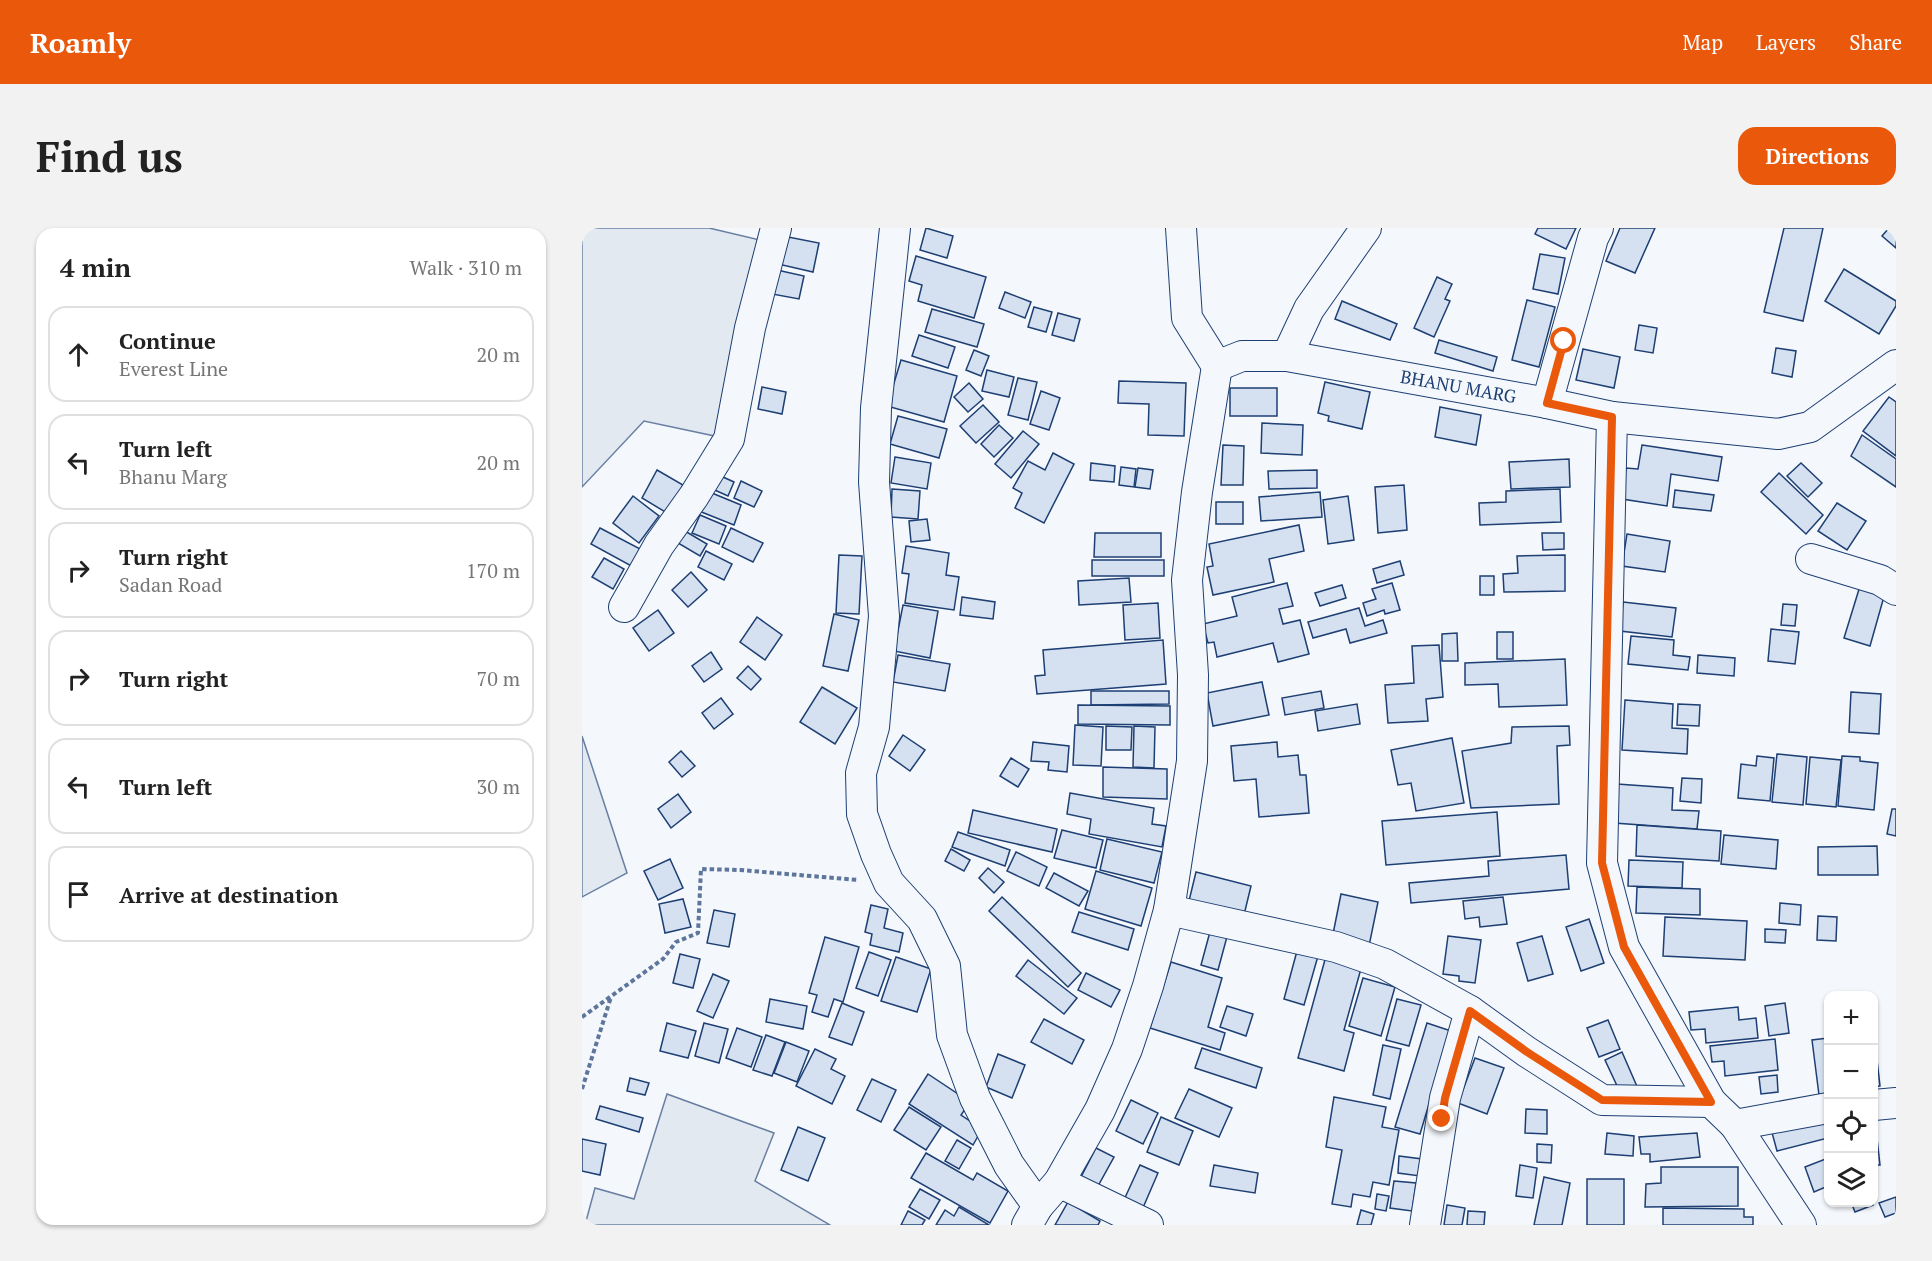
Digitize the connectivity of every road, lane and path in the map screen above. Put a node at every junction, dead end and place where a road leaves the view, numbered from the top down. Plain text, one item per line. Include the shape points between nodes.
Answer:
1 (776, 228) edge
2 (896, 228) edge
3 (1181, 228) edge
4 (1366, 228) edge
5 (1598, 228) edge
6 (1287, 356) junction
7 (1217, 366) junction
8 (1894, 371) edge
9 (1547, 403) junction
10 (1612, 417) junction
11 (1811, 559) dead end
12 (1896, 590) edge
13 (624, 607) dead end
14 (889, 883) junction
15 (1169, 910) junction
16 (611, 996) junction
17 (1470, 1011) junction
18 (582, 1017) edge
19 (582, 1089) edge
20 (1711, 1102) junction
21 (1896, 1103) edge
22 (1878, 1105) edge
23 (1824, 1109) edge
24 (1735, 1125) junction
25 (1059, 1182) junction
26 (1033, 1215) edge
27 (1148, 1225) edge
28 (1425, 1225) edge
29 (1801, 1225) edge

1 - 13 street via 750,328 729,439 659,545
2 - 14 street via 876,408 874,482 884,616 874,727 861,773 862,814
3 - 7 street via 1187,318
4 - 6 street via 1309,309
5 - 9 street
6 - 7 street, BHANU MARG via 1242,356
6 - 9 street, BHANU MARG
7 - 15 street via 1187,580 1193,675 1192,761
8 - 10 street, BHANU MARG via 1810,427 1778,434
9 - 10 street, BHANU MARG
10 - 20 street via 1602,863 1624,947
11 - 12 street via 1880,580
14 - 16 path via 701,869 698,933 676,942 663,958
14 - 26 street via 922,919 945,966 952,1035 975,1098
15 - 17 street via 1336,947 1385,964
15 - 25 street via 1127,1049 1100,1110
16 - 18 path
16 - 19 path
17 - 20 street via 1602,1100
17 - 28 street via 1445,1098
20 - 24 street
21 - 22 street
23 - 24 street
24 - 29 street
25 - 26 street
25 - 27 street

